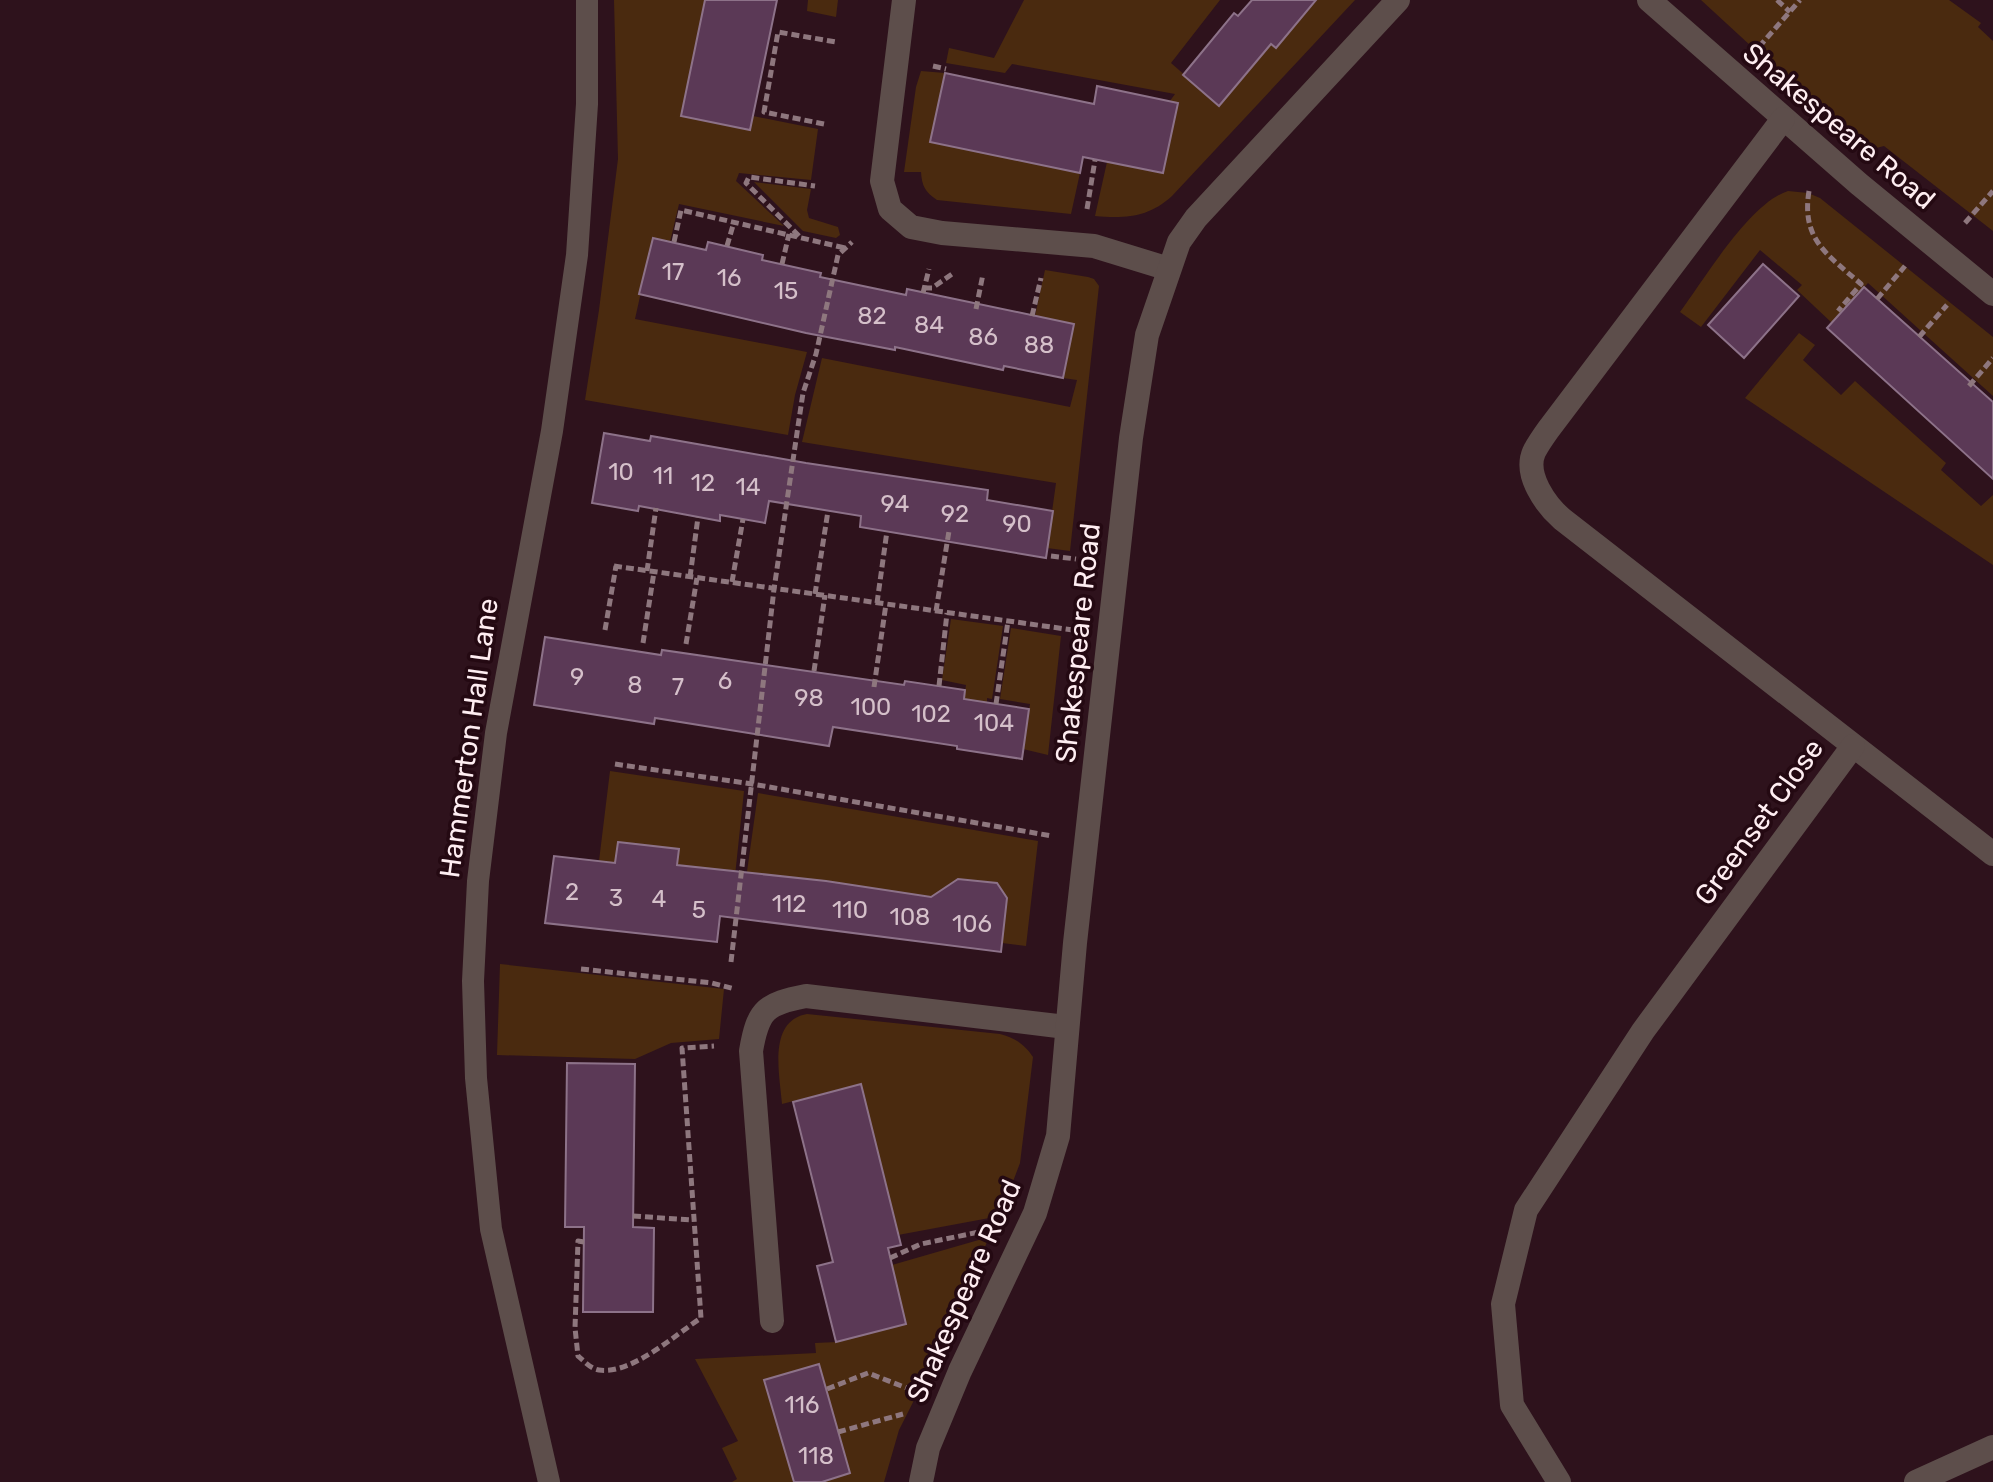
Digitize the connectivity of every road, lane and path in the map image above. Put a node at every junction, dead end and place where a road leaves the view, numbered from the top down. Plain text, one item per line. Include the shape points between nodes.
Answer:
1 (587, 0) edge
2 (904, 0) edge
3 (1398, 0) edge
4 (1649, 0) edge
5 (1777, 0) edge
6 (1800, 0) edge
7 (1790, 12) junction
8 (836, 42) dead end
9 (1756, 50) dead end
10 (1783, 119) junction
11 (824, 124) dead end
12 (1095, 160) dead end
13 (815, 186) dead end
14 (1810, 186) dead end
15 (1993, 191) edge
16 (1086, 216) dead end
17 (734, 222) junction
18 (1964, 224) dead end
19 (789, 234) junction
20 (800, 236) junction
21 (674, 242) dead end
22 (852, 242) dead end
23 (727, 246) dead end
24 (846, 248) junction
25 (782, 264) dead end
26 (1043, 265) dead end
27 (1905, 265) dead end
28 (963, 266) dead end
29 (1169, 269) junction
30 (983, 272) dead end
31 (926, 279) dead end
32 (1993, 294) edge
33 (1877, 299) dead end
34 (1949, 302) dead end
35 (976, 309) dead end
36 (1838, 311) dead end
37 (1032, 316) dead end
38 (1919, 337) dead end
39 (1993, 358) edge
40 (1969, 386) dead end
41 (656, 508) dead end
42 (828, 511) dead end
43 (698, 517) dead end
44 (743, 519) dead end
45 (887, 531) dead end
46 (949, 531) dead end
47 (1051, 556) dead end
48 (1076, 559) dead end
49 (650, 571) junction
50 (694, 577) junction
51 (732, 582) junction
52 (774, 589) junction
53 (815, 594) junction
54 (825, 595) junction
55 (877, 603) junction
56 (886, 604) junction
57 (936, 611) junction
58 (947, 613) junction
59 (1008, 621) junction
60 (605, 630) dead end
61 (1076, 630) dead end
62 (643, 643) dead end
63 (686, 644) dead end
64 (814, 671) dead end
65 (939, 686) dead end
66 (874, 687) dead end
67 (996, 704) dead end
68 (1853, 746) junction
69 (615, 764) dead end
70 (752, 784) junction
71 (1054, 836) dead end
72 (1993, 854) edge
73 (731, 962) dead end
74 (581, 969) dead end
75 (727, 986) dead end
76 (1066, 1027) junction
77 (725, 1046) dead end
78 (633, 1216) dead end
79 (692, 1220) junction
80 (994, 1229) dead end
81 (584, 1242) dead end
82 (890, 1258) dead end
83 (772, 1321) dead end
84 (827, 1389) dead end
85 (922, 1395) dead end
86 (913, 1415) dead end
87 (838, 1432) dead end
88 (1993, 1447) edge
89 (549, 1482) edge
90 (921, 1482) edge
91 (1559, 1482) edge
92 (1916, 1482) edge

1 - 89 lane, Hammerton Hall Lane via 587,104 577,255 552,431 496,733 478,881 473,981 476,1078 491,1229
2 - 29 street via 882,181 890,209 911,227 1094,246
3 - 29 street, Shakespeare Road via 1196,218
4 - 10 street, Shakespeare Road
5 - 7 path
6 - 7 path
7 - 9 path
8 - 11 path via 778,32 764,112
10 - 32 street, Shakespeare Road
10 - 68 street, Greenset Close via 1548,430 1532,455 1535,484 1562,519
12 - 16 path
13 - 20 path via 749,177 746,183
14 - 36 path via 1806,213 1817,244 1861,284
15 - 18 path
17 - 19 path
17 - 21 path via 681,210
17 - 23 path
19 - 20 path
19 - 25 path
20 - 24 path
22 - 24 path
24 - 52 path via 838,255 803,393
26 - 37 path
27 - 33 path
28 - 31 path via 924,290
29 - 76 street, Shakespeare Road via 1147,335 1131,438
30 - 35 path
34 - 38 path
39 - 40 path
41 - 49 path
42 - 53 path
43 - 50 path
44 - 51 path
45 - 55 path
46 - 57 path
47 - 48 path
49 - 50 path
49 - 60 path via 615,566
49 - 62 path
50 - 51 path
50 - 63 path
51 - 52 path
52 - 53 path
52 - 70 path
53 - 54 path
54 - 55 path
54 - 64 path
55 - 56 path
56 - 57 path
56 - 66 path
57 - 58 path
58 - 59 path
58 - 65 path
59 - 61 path
59 - 67 path
68 - 72 street
68 - 91 street, Greenset Close via 1643,1031 1526,1210 1503,1304 1512,1405
69 - 70 path
70 - 71 path
70 - 73 path
74 - 75 path
76 - 83 street via 806,996 774,1003 755,1024 751,1051
76 - 90 street, Shakespeare Road via 1058,1136 1035,1213 960,1371 928,1448
77 - 79 path via 682,1048
78 - 79 path
79 - 81 path via 701,1318 616,1370 595,1370 578,1356 578,1241
80 - 82 path via 921,1244
84 - 85 path via 868,1373
86 - 87 path via 908,1412
88 - 92 street

